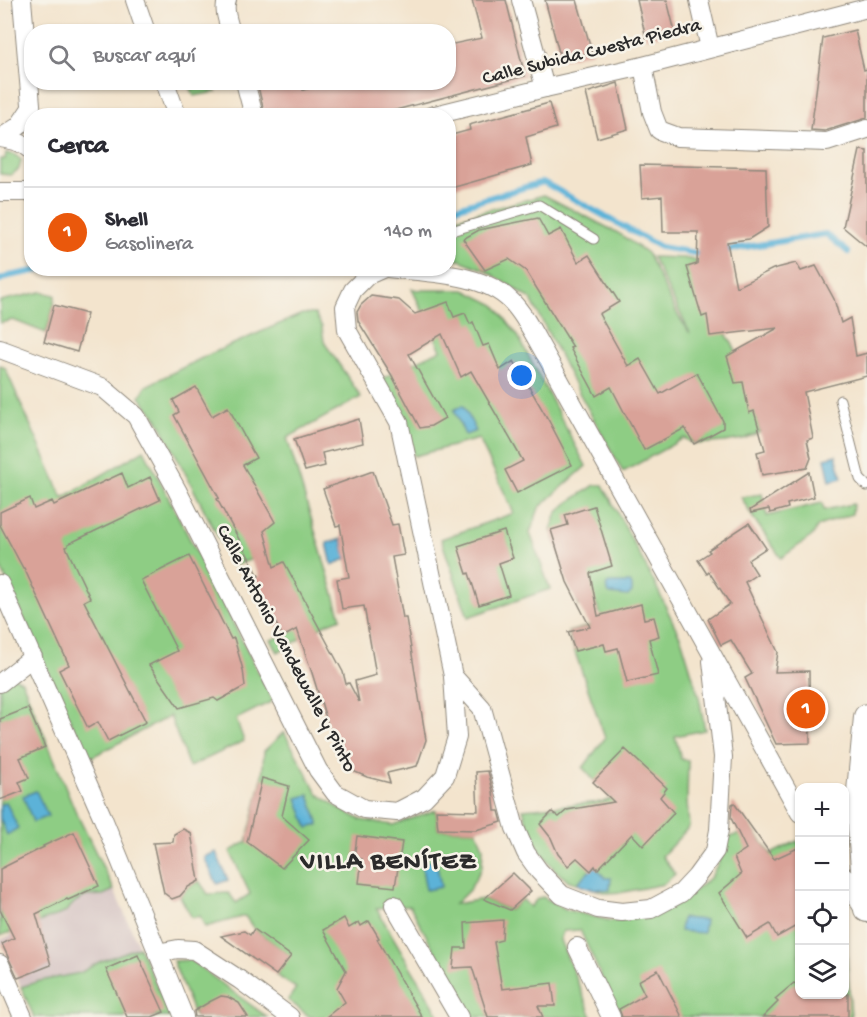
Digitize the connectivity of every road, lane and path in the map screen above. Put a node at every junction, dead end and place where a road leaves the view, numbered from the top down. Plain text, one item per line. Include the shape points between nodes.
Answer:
1 (22, 0) edge
2 (135, 0) edge
3 (227, 0) edge
4 (521, 0) edge
5 (699, 0) edge
6 (867, 8) edge
7 (24, 24) edge
8 (143, 24) edge
9 (229, 24) edge
10 (710, 48) junction
11 (643, 66) junction
12 (545, 88) junction
13 (30, 90) edge
14 (168, 90) edge
15 (246, 90) edge
16 (32, 108) edge
17 (174, 108) edge
18 (252, 108) edge
19 (456, 110) edge
20 (24, 121) edge
21 (867, 129) edge
22 (1, 138) edge
23 (24, 144) edge
24 (0, 192) edge
25 (24, 192) edge
26 (456, 230) edge
27 (594, 239) dead end
28 (366, 276) edge
29 (452, 276) edge
30 (0, 349) edge
31 (840, 400) dead end
32 (867, 486) edge
33 (0, 584) edge
34 (711, 652) junction
35 (33, 657) junction
36 (453, 676) junction
37 (0, 683) edge
38 (867, 717) edge
39 (795, 804) edge
40 (849, 884) edge
41 (394, 905) dead end
42 (867, 909) edge
43 (867, 915) edge
44 (577, 947) dead end
45 (157, 953) junction
46 (0, 964) edge
47 (23, 1017) edge
48 (184, 1017) edge
49 (290, 1017) edge
50 (459, 1017) edge
51 (611, 1017) edge

1 - 7 street
2 - 8 street
3 - 9 street
4 - 12 street
5 - 10 street
6 - 10 street, Calle Subida Cuesta Piedra
10 - 11 street, Calle Subida Cuesta Piedra
11 - 12 street, Calle Subida Cuesta Piedra
11 - 21 street via 659,130 678,137 827,142
12 - 19 street, Calle Subida Cuesta Piedra
13 - 16 street
14 - 17 street
15 - 18 street
20 - 22 street
22 - 23 street
24 - 25 street
26 - 27 lane via 539,205
28 - 36 street, Calle Antonio Vandewalle y Pinto via 345,307 347,330 399,422
29 - 34 street, Calle Antonio Vandewalle y Pinto via 494,288 512,301
30 - 36 street, Calle Antonio Vandewalle y Pinto via 102,387 136,416 177,489 318,770 335,793 364,809 397,812 424,798 445,776 457,737
31 - 32 lane via 860,479
33 - 35 street
34 - 36 street via 723,756 715,851 681,893 651,909 622,912 598,909 562,895 526,853 515,828 482,708
34 - 39 street, Calle Antonio Vandewalle y Pinto
35 - 37 street
35 - 45 street
38 - 42 main road via 860,802
40 - 43 street
41 - 50 street
44 - 51 street
45 - 48 street
45 - 49 street via 194,950
46 - 47 street

